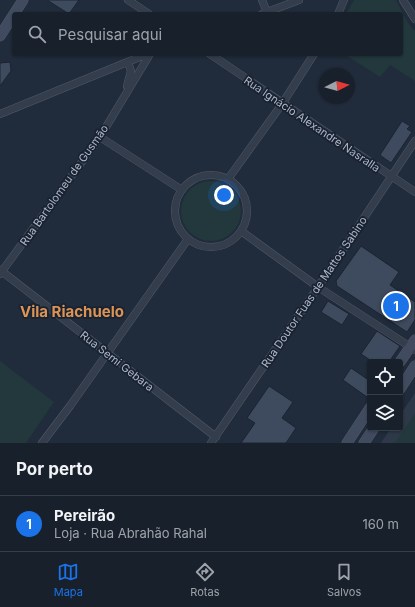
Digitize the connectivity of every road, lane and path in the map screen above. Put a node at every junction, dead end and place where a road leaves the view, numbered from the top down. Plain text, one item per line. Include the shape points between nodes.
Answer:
1 (23, 0) edge
2 (128, 0) edge
3 (262, 0) edge
4 (299, 0) edge
5 (344, 0) edge
6 (403, 0) edge
7 (15, 12) edge
8 (146, 12) edge
9 (265, 12) edge
10 (268, 12) edge
11 (339, 12) edge
12 (12, 17) edge
13 (415, 19) edge
14 (0, 36) edge
15 (142, 56) edge
16 (149, 56) edge
17 (213, 56) edge
18 (313, 56) edge
19 (128, 62) junction
20 (126, 94) junction
21 (282, 104) junction
22 (0, 114) edge
23 (100, 137) junction
24 (415, 141) edge
25 (392, 177) junction
26 (228, 179) junction
27 (182, 190) junction
28 (415, 192) edge
29 (241, 231) junction
30 (188, 239) junction
31 (1, 272) edge
32 (318, 287) junction
33 (413, 345) edge
34 (107, 354) junction
35 (402, 359) edge
36 (415, 366) edge
37 (403, 384) edge
38 (367, 413) edge
39 (372, 431) edge
40 (216, 437) junction
41 (42, 443) edge
42 (211, 443) edge
43 (347, 443) edge
44 (364, 443) edge

1 - 7 main road
2 - 8 street
3 - 9 street
4 - 10 street
5 - 11 street
6 - 13 street
12 - 14 main road
15 - 19 street
16 - 20 street, Rua Bartolomeu de Gusmão
17 - 21 street, Rua Ignácio Alexandre Nasralla
18 - 21 street
19 - 20 street, Rua Bartolomeu de Gusmão via 131,71
19 - 22 street
20 - 23 street, Rua Bartolomeu de Gusmão
21 - 25 street, Rua Ignácio Alexandre Nasralla
21 - 26 street
23 - 27 street
23 - 31 street, Rua Bartolomeu de Gusmão
24 - 25 street, Rua Doutor Fuas de Mattos Sabino
25 - 28 street, Rua Ignácio Alexandre Nasralla
25 - 32 street, Rua Doutor Fuas de Mattos Sabino
26 - 27 street via 214,175 200,177
26 - 29 street via 239,188 246,202 246,217
27 - 30 street via 176,204 176,219
29 - 30 street via 230,241 216,246 202,246
29 - 32 street
30 - 34 street
31 - 34 street, Rua Semi Gebara
32 - 33 street
32 - 40 street, Rua Doutor Fuas de Mattos Sabino
33 - 35 main road
34 - 40 street, Rua Semi Gebara
34 - 41 street
36 - 37 main road
38 - 43 main road
39 - 44 main road
40 - 42 street, Rua Doutor Fuas de Mattos Sabino

